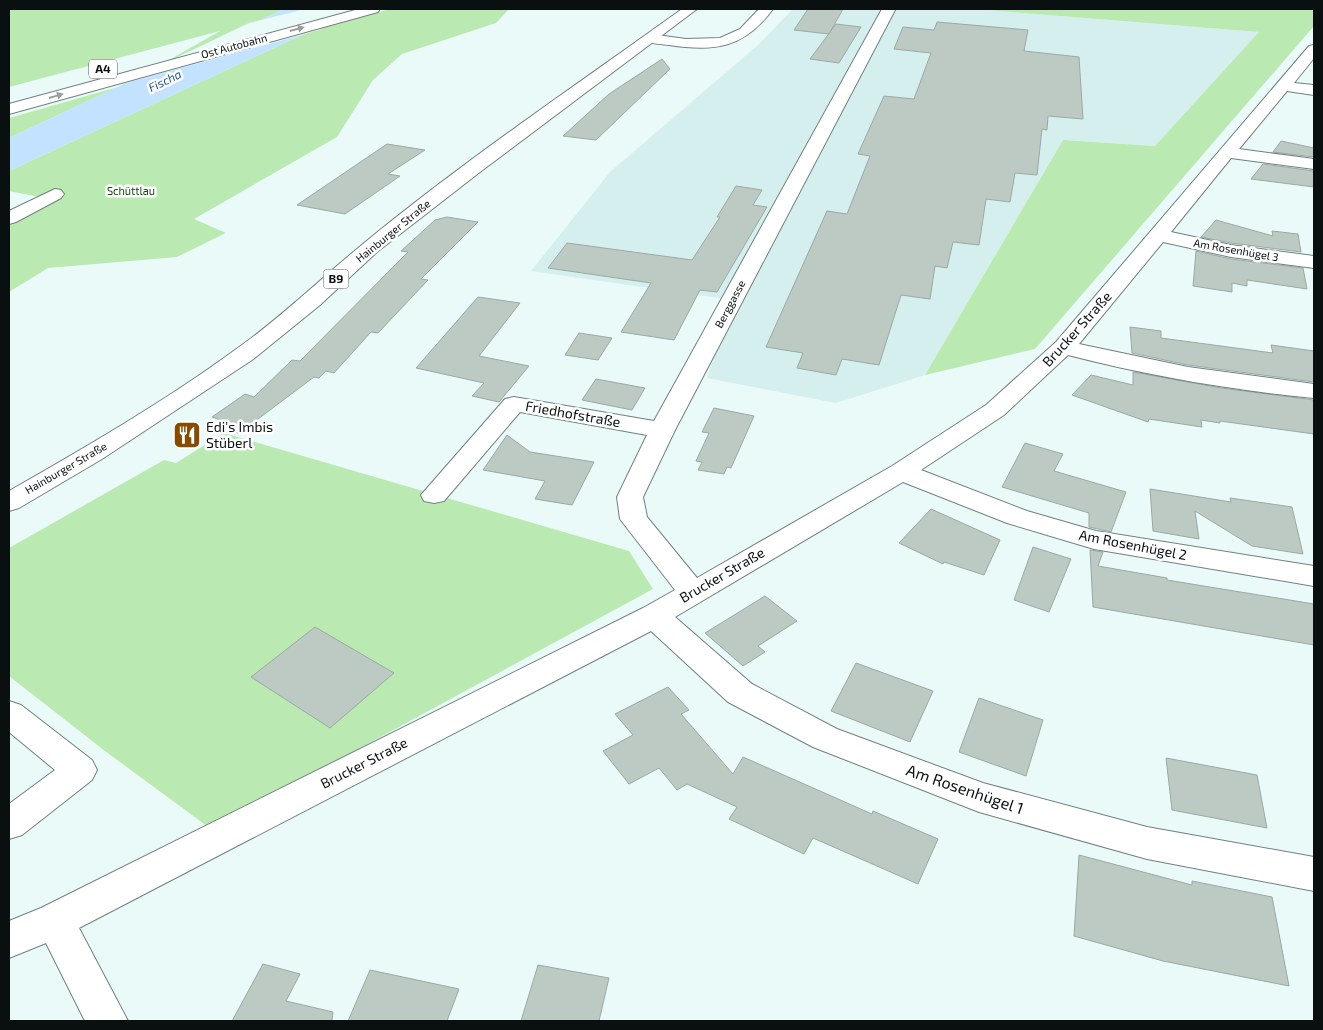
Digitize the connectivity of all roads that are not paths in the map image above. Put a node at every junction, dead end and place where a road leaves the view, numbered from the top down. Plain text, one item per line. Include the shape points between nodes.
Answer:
1 (329, 9) edge
2 (373, 9) edge
3 (690, 9) edge
4 (766, 9) edge
5 (888, 10) edge
6 (650, 38) junction
7 (1314, 49) edge
8 (1284, 86) junction
9 (1314, 90) edge
10 (9, 95) edge
11 (9, 109) edge
12 (1229, 153) junction
13 (1314, 164) edge
14 (55, 194) dead end
15 (9, 218) edge
16 (1159, 235) junction
17 (1314, 262) edge
18 (1064, 347) junction
19 (1314, 391) edge
20 (662, 430) junction
21 (900, 472) junction
22 (434, 495) dead end
23 (9, 502) edge
24 (1314, 576) edge
25 (692, 592) junction
26 (654, 616) junction
27 (9, 714) edge
28 (9, 824) edge
29 (1314, 874) edge
30 (55, 921) junction
31 (9, 940) edge
32 (107, 1021) edge

1 - 10 main road, Ost Autobahn / A4
11 -> 2 main road, Ost Autobahn / A4
3 - 6 main road, B9
4 - 6 main road via 745,32 723,41 688,44
5 - 20 main road, Berggasse
6 - 23 main road, Hainburger Straße / B9 via 370,248 244,354 93,454
7 - 8 main road, Brucker Straße
8 - 9 main road
8 - 12 main road, Brucker Straße
12 - 13 main road
12 - 16 main road, Brucker Straße
14 - 15 main road
16 - 17 main road, Am Rosenhügel 3 via 1232,251
16 - 18 main road, Brucker Straße
18 - 19 main road via 1214,380
18 - 21 main road, Brucker Straße via 996,410
20 - 22 main road, Friedhofstraße via 514,404
20 - 25 main road, Berggasse via 630,497 634,519
21 - 24 main road, Am Rosenhügel 2 via 1017,517 1094,540
21 - 25 main road, Brucker Straße
25 - 26 main road, Brucker Straße
26 - 29 main road, Am Rosenhügel 1 via 740,693 825,738 979,797 1147,843
26 - 30 main road, Brucker Straße
27 - 28 main road via 80,770
30 - 31 main road, Brucker Straße
30 - 32 main road

